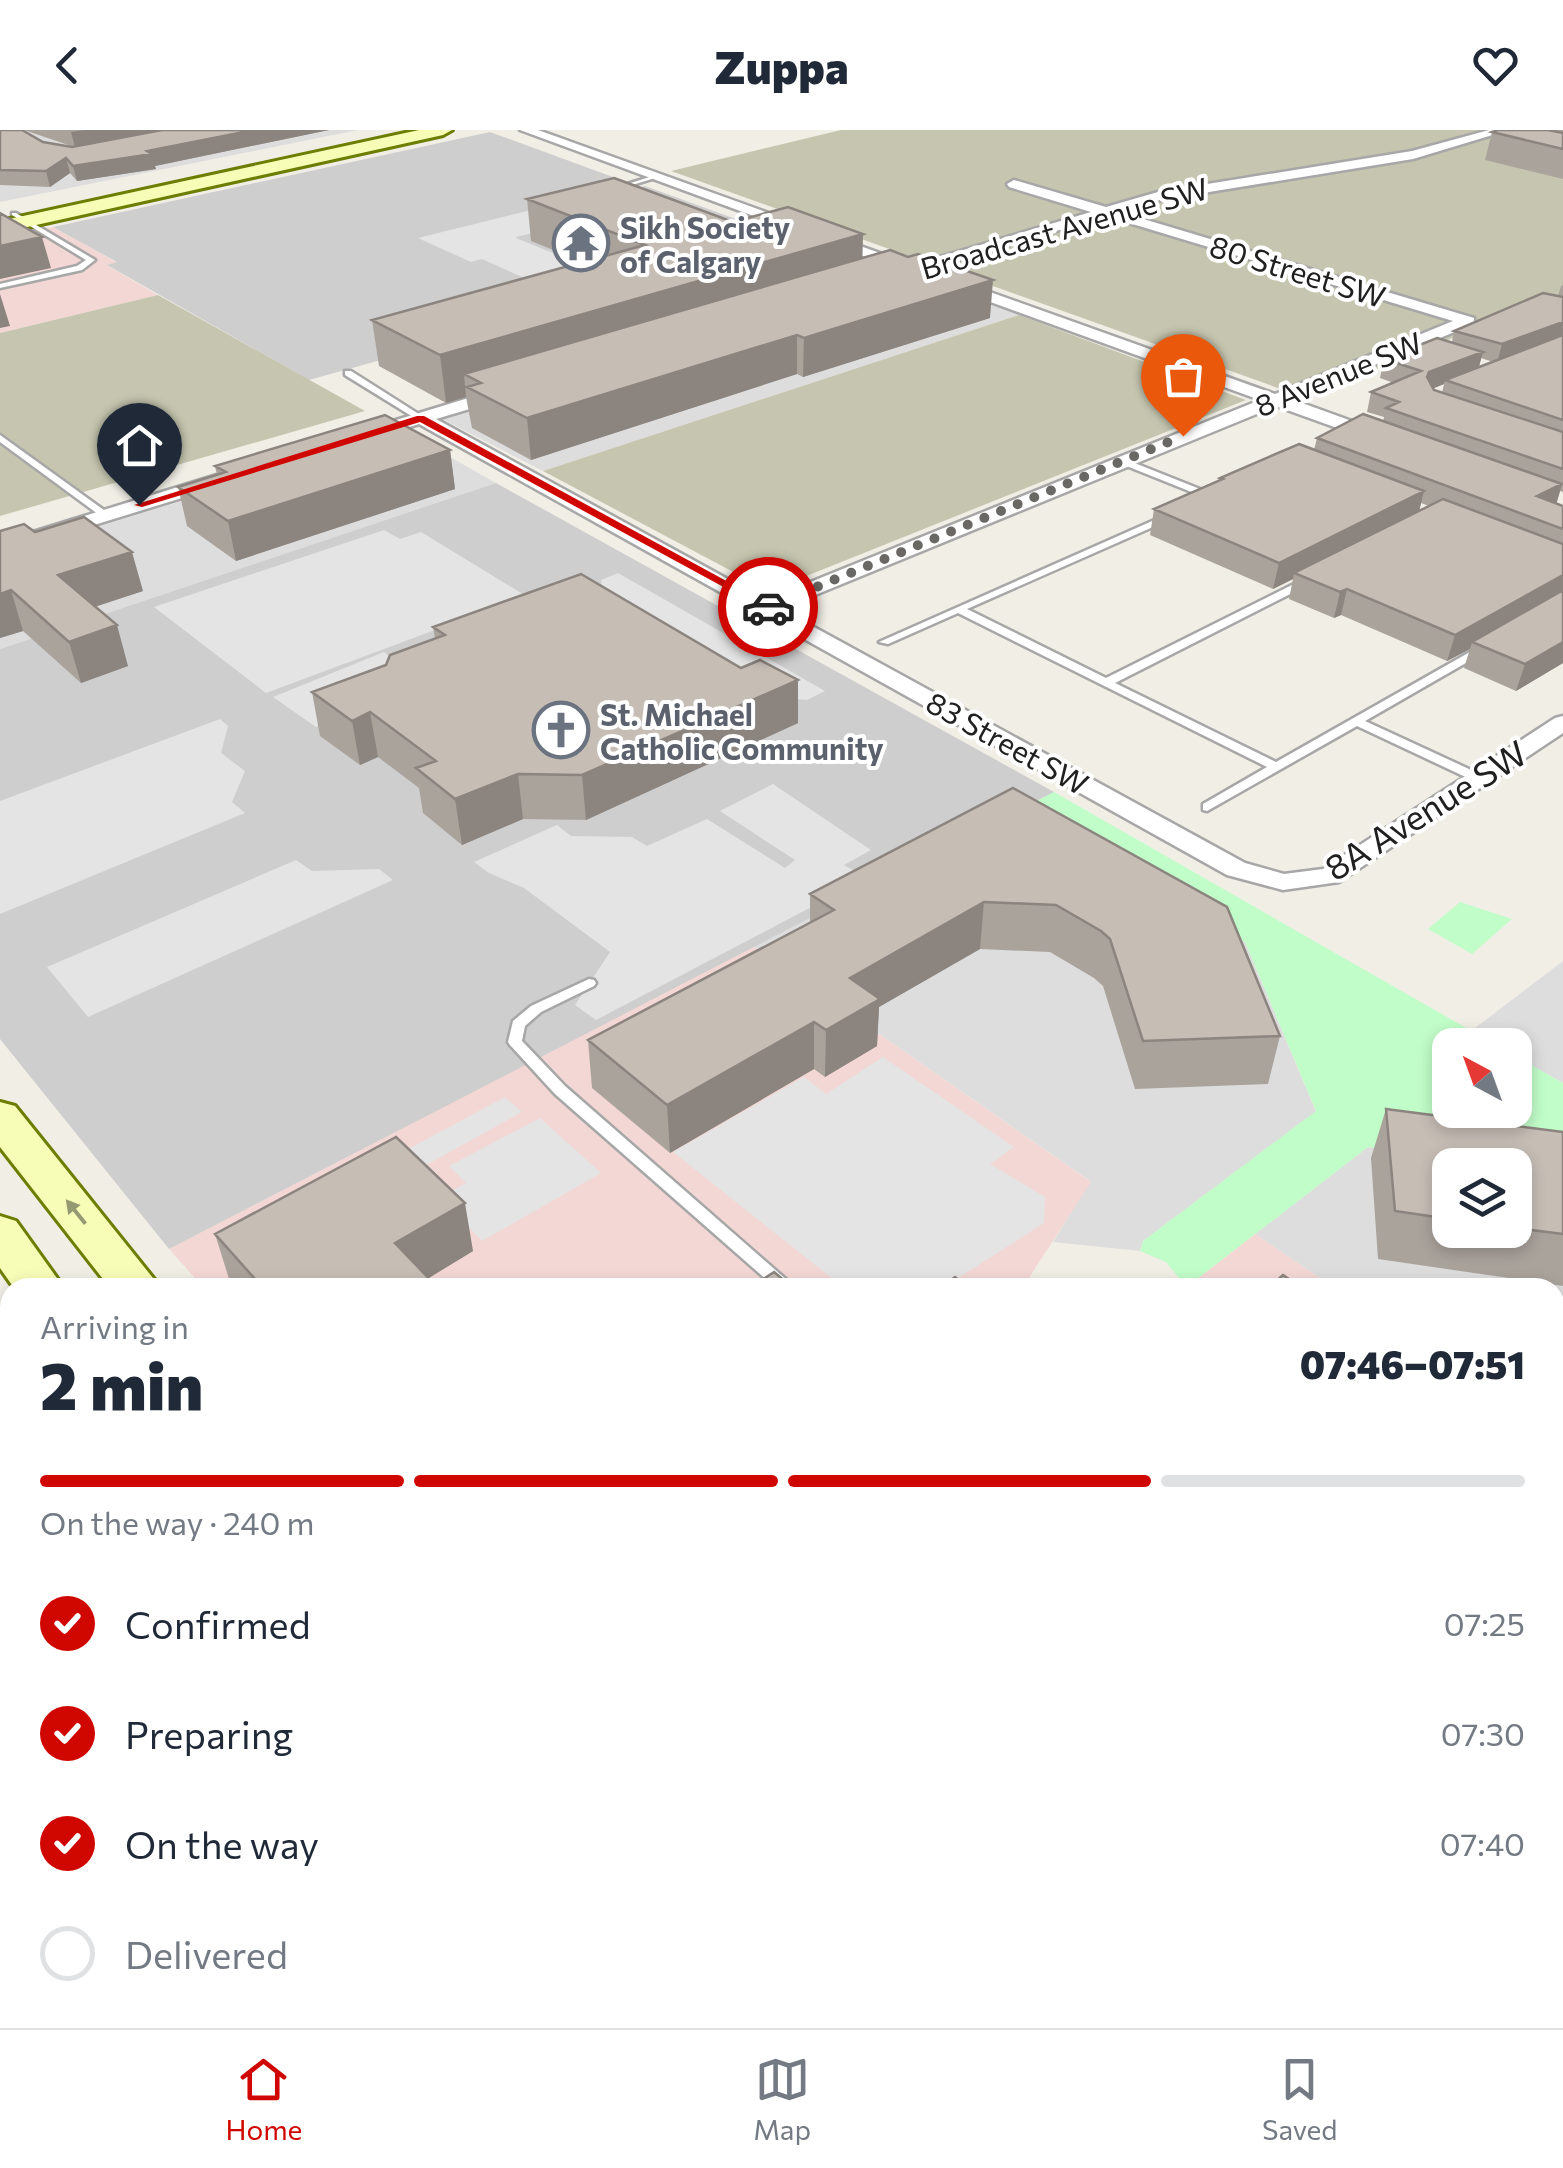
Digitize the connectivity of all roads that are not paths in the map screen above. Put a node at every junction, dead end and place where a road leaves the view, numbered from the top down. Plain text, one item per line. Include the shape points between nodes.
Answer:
1 (414, 130) edge
2 (444, 130) edge
3 (526, 130) edge
4 (1450, 130) edge
5 (1503, 130) edge
6 (1481, 137) junction
7 (1514, 145) edge
8 (654, 177) junction
9 (1014, 184) dead end
10 (606, 191) edge
11 (1105, 211) junction
12 (10, 220) edge
13 (913, 270) junction
14 (894, 276) edge
15 (0, 286) edge
16 (1468, 321) joint
17 (348, 373) dead end
18 (516, 390) edge
19 (1274, 400) junction
20 (421, 418) junction
21 (0, 438) edge
22 (338, 444) edge
23 (1399, 444) edge
24 (1122, 461) junction
25 (231, 477) edge
26 (1230, 490) edge
27 (1213, 498) junction
28 (1195, 506) edge
29 (1177, 514) edge
30 (105, 516) junction
31 (0, 548) edge
32 (1314, 578) edge
33 (765, 608) junction
34 (958, 610) junction
35 (884, 642) dead end
36 (1494, 642) edge
37 (1106, 682) junction
38 (1356, 722) junction
39 (1563, 724) edge
40 (1276, 767) junction
41 (1478, 778) junction
42 (1207, 806) dead end
43 (1283, 882) joint
44 (589, 983) dead end
45 (0, 1117) edge
46 (0, 1233) edge
47 (33, 1278) edge
48 (129, 1278) edge
49 (776, 1278) edge

1 - 12 main road
2 - 12 main road
3 - 8 street
4 - 6 street
5 - 6 street, Broadcast Avenue SW
6 - 7 street
6 - 11 street, Broadcast Avenue SW via 1413,155 1211,184
8 - 10 lane
8 - 13 street
9 - 11 street, 80 Street SW
11 - 13 street, Broadcast Avenue SW
11 - 16 street, 80 Street SW
12 - 15 lane via 92,260
13 - 14 street, Broadcast Avenue SW
13 - 19 street
16 - 19 street, 8 Avenue SW via 1420,346
17 - 20 lane
18 - 20 street
19 - 23 street
19 - 24 street, 8 Avenue SW
20 - 22 street
20 - 33 street, 83 Street SW
21 - 30 lane
24 - 27 lane
24 - 33 street, 8 Avenue SW
25 - 30 street
26 - 27 lane
27 - 28 lane
29 - 34 lane
30 - 31 street
32 - 37 lane
33 - 43 street, 83 Street SW via 1236,869
34 - 35 lane
34 - 37 lane
36 - 38 lane
37 - 40 lane
38 - 40 lane
38 - 41 lane
39 - 41 street, 8A Avenue SW
40 - 42 lane
41 - 43 street, 8A Avenue SW via 1330,876
44 - 49 lane via 536,1009 518,1024 515,1042 560,1090
48 -> 45 main road
46 - 47 main road

